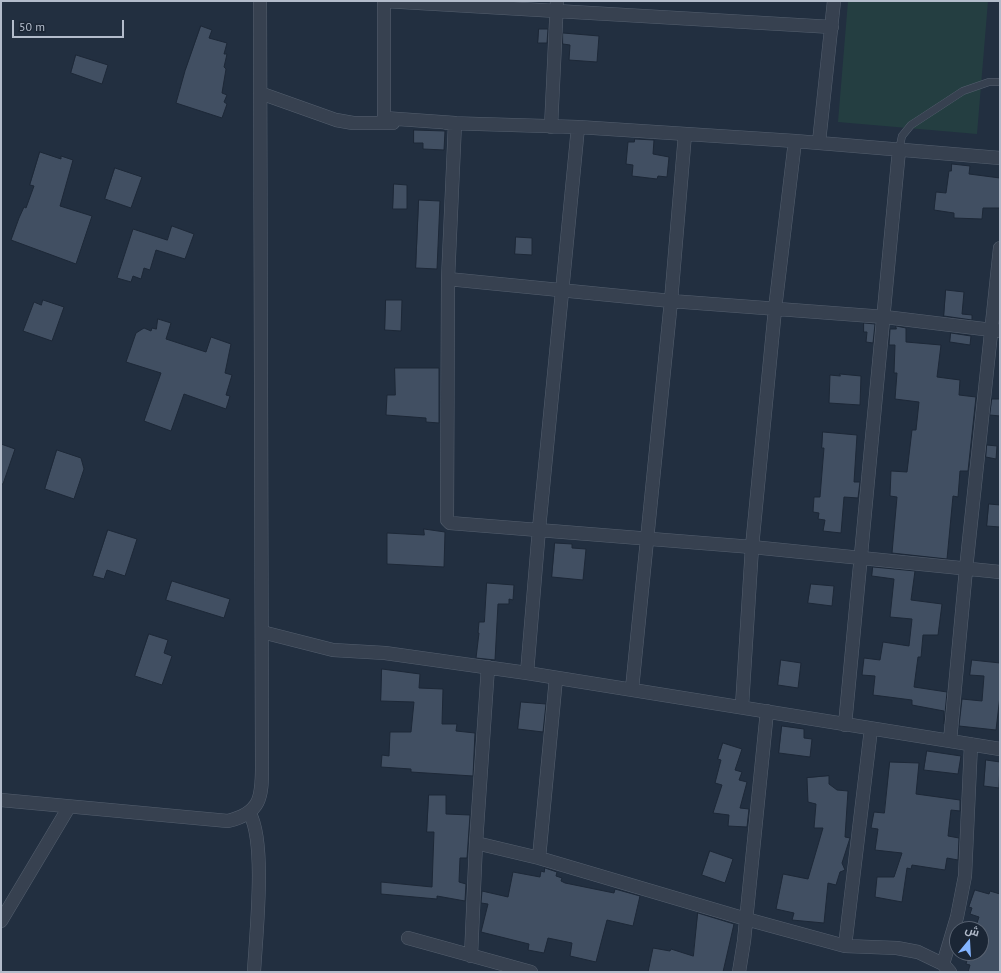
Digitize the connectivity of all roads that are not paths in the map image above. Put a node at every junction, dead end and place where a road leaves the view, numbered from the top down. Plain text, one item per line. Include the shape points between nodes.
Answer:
1 (260, 1) edge
2 (834, 1) edge
3 (451, 3) edge
4 (556, 6) edge
5 (832, 27) junction
6 (1000, 82) edge
7 (260, 93) junction
8 (455, 123) junction
9 (551, 127) junction
10 (578, 128) junction
11 (685, 134) junction
12 (795, 141) junction
13 (819, 142) junction
14 (899, 150) junction
15 (1000, 158) edge
16 (1000, 248) edge
17 (448, 279) junction
18 (563, 290) junction
19 (671, 301) junction
20 (776, 309) junction
21 (884, 317) junction
22 (996, 330) edge
23 (539, 529) junction
24 (646, 538) junction
25 (752, 547) junction
26 (861, 557) junction
27 (966, 569) junction
28 (1000, 572) edge
29 (262, 632) junction
30 (488, 667) junction
31 (527, 673) junction
32 (556, 678) junction
33 (632, 689) junction
34 (742, 706) junction
35 (767, 711) junction
36 (845, 725) junction
37 (871, 729) junction
38 (950, 741) junction
39 (971, 744) junction
40 (1000, 749) edge
41 (1, 800) edge
42 (69, 806) junction
43 (250, 814) junction
44 (476, 843) junction
45 (539, 858) junction
46 (746, 920) junction
47 (1, 921) edge
48 (408, 938) dead end
49 (845, 946) junction
50 (471, 956) junction
51 (946, 968) edge
52 (254, 972) edge
53 (531, 972) edge
54 (739, 972) edge

1 - 7 street
2 - 5 street
3 - 4 street
3 - 8 street via 384,1 384,118
4 - 5 street
4 - 9 street
5 - 13 street
6 - 14 lane via 989,82 963,91 911,125 902,136
7 - 8 street via 336,120 353,123
7 - 29 street
8 - 9 street
8 - 17 street
9 - 10 street
10 - 11 street
10 - 18 street
11 - 12 street
11 - 19 street
12 - 13 street
12 - 20 street
13 - 14 street
14 - 15 street
14 - 21 street
16 - 22 street
17 - 18 street
17 - 23 street via 447,520 450,523
18 - 19 street
18 - 23 street
19 - 20 street
19 - 24 street
20 - 21 street
20 - 25 street
21 - 22 street
21 - 26 street
22 - 27 street
23 - 24 street
23 - 31 street
24 - 25 street
24 - 33 street
25 - 26 street
25 - 34 street
26 - 27 street
26 - 36 street
27 - 28 street
27 - 38 street
29 - 30 street via 333,650 385,653
29 - 43 street via 262,781 256,806
30 - 31 street
30 - 44 street
31 - 32 street
32 - 33 street
32 - 45 street
33 - 34 street
34 - 35 street
35 - 36 street
35 - 46 street
36 - 37 street
37 - 38 street
37 - 49 street
38 - 39 street
39 - 40 street
39 - 51 street via 965,876
41 - 42 street
42 - 43 street via 214,821 228,821
42 - 47 street
43 - 52 street via 256,830 258,863
44 - 45 street
44 - 50 street
45 - 46 street
46 - 49 street
46 - 54 street
48 - 50 street
49 - 51 street via 897,948 918,952
50 - 53 street

